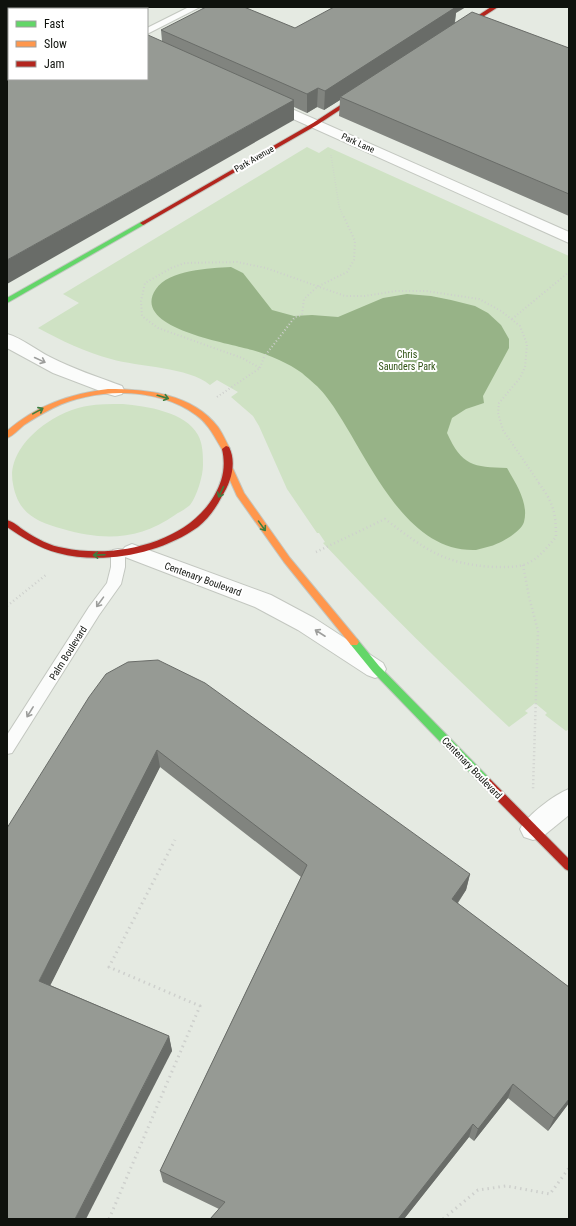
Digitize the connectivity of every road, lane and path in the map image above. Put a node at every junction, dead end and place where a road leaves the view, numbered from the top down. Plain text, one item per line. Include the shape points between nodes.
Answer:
1 (196, 7) edge
2 (495, 7) edge
3 (148, 31) edge
4 (448, 37) edge
5 (375, 85) edge
6 (252, 95) edge
7 (321, 126) junction
8 (569, 238) edge
9 (569, 272) edge
10 (317, 287) junction
11 (7, 301) edge
12 (512, 319) junction
13 (7, 340) edge
14 (260, 368) junction
15 (115, 390) junction
16 (196, 412) junction
17 (7, 435) edge
18 (229, 469) junction
19 (7, 523) edge
20 (125, 553) junction
21 (290, 564) junction
22 (523, 565) junction
23 (49, 572) dead end
24 (7, 606) edge
25 (376, 669) junction
26 (7, 748) edge
27 (569, 800) edge
28 (533, 829) junction
29 (175, 840) dead end
30 (569, 866) edge
31 (569, 1168) edge
32 (109, 1219) edge
33 (443, 1219) edge

1 - 3 lane
2 - 4 street
5 - 7 street, Park Avenue
6 - 7 street, Park Lane
7 - 8 street, Park Lane
7 - 10 path via 339,206 355,241 354,260 347,272
7 - 11 street, Park Avenue
9 - 12 path
10 - 12 path via 345,296 396,291 452,294 479,299
10 - 14 path via 304,299 302,315 295,317 264,357
10 - 14 path via 266,268 237,262 185,263 145,283 140,301 142,316 158,328 242,358
12 - 22 path via 520,326 527,344 525,367 520,378 499,403 498,413 503,430 548,495 556,517 556,537 542,554
13 -> 15 street via 27,354 59,369
14 - 16 path
15 -> 16 street via 166,397 187,405
17 -> 15 street via 36,412 54,403 80,395
16 - 18 street via 218,433 226,450
18 -> 20 street via 218,499 208,513 193,526 155,546
18 -> 21 street, Centenary Boulevard via 240,494
20 -> 19 street via 92,555 66,552 43,546
25 -> 20 street, Centenary Boulevard via 299,619 264,602 224,585
20 -> 26 lane, Palm Boulevard via 114,584
21 - 22 path via 385,519 445,559 472,565
21 - 25 street, Centenary Boulevard
22 - 28 path via 538,631
23 - 24 path
25 - 28 street, Centenary Boulevard
27 - 28 street
28 - 30 street, Centenary Boulevard
29 - 32 path via 109,967 200,1006
31 - 33 path via 550,1194 506,1186 478,1190

